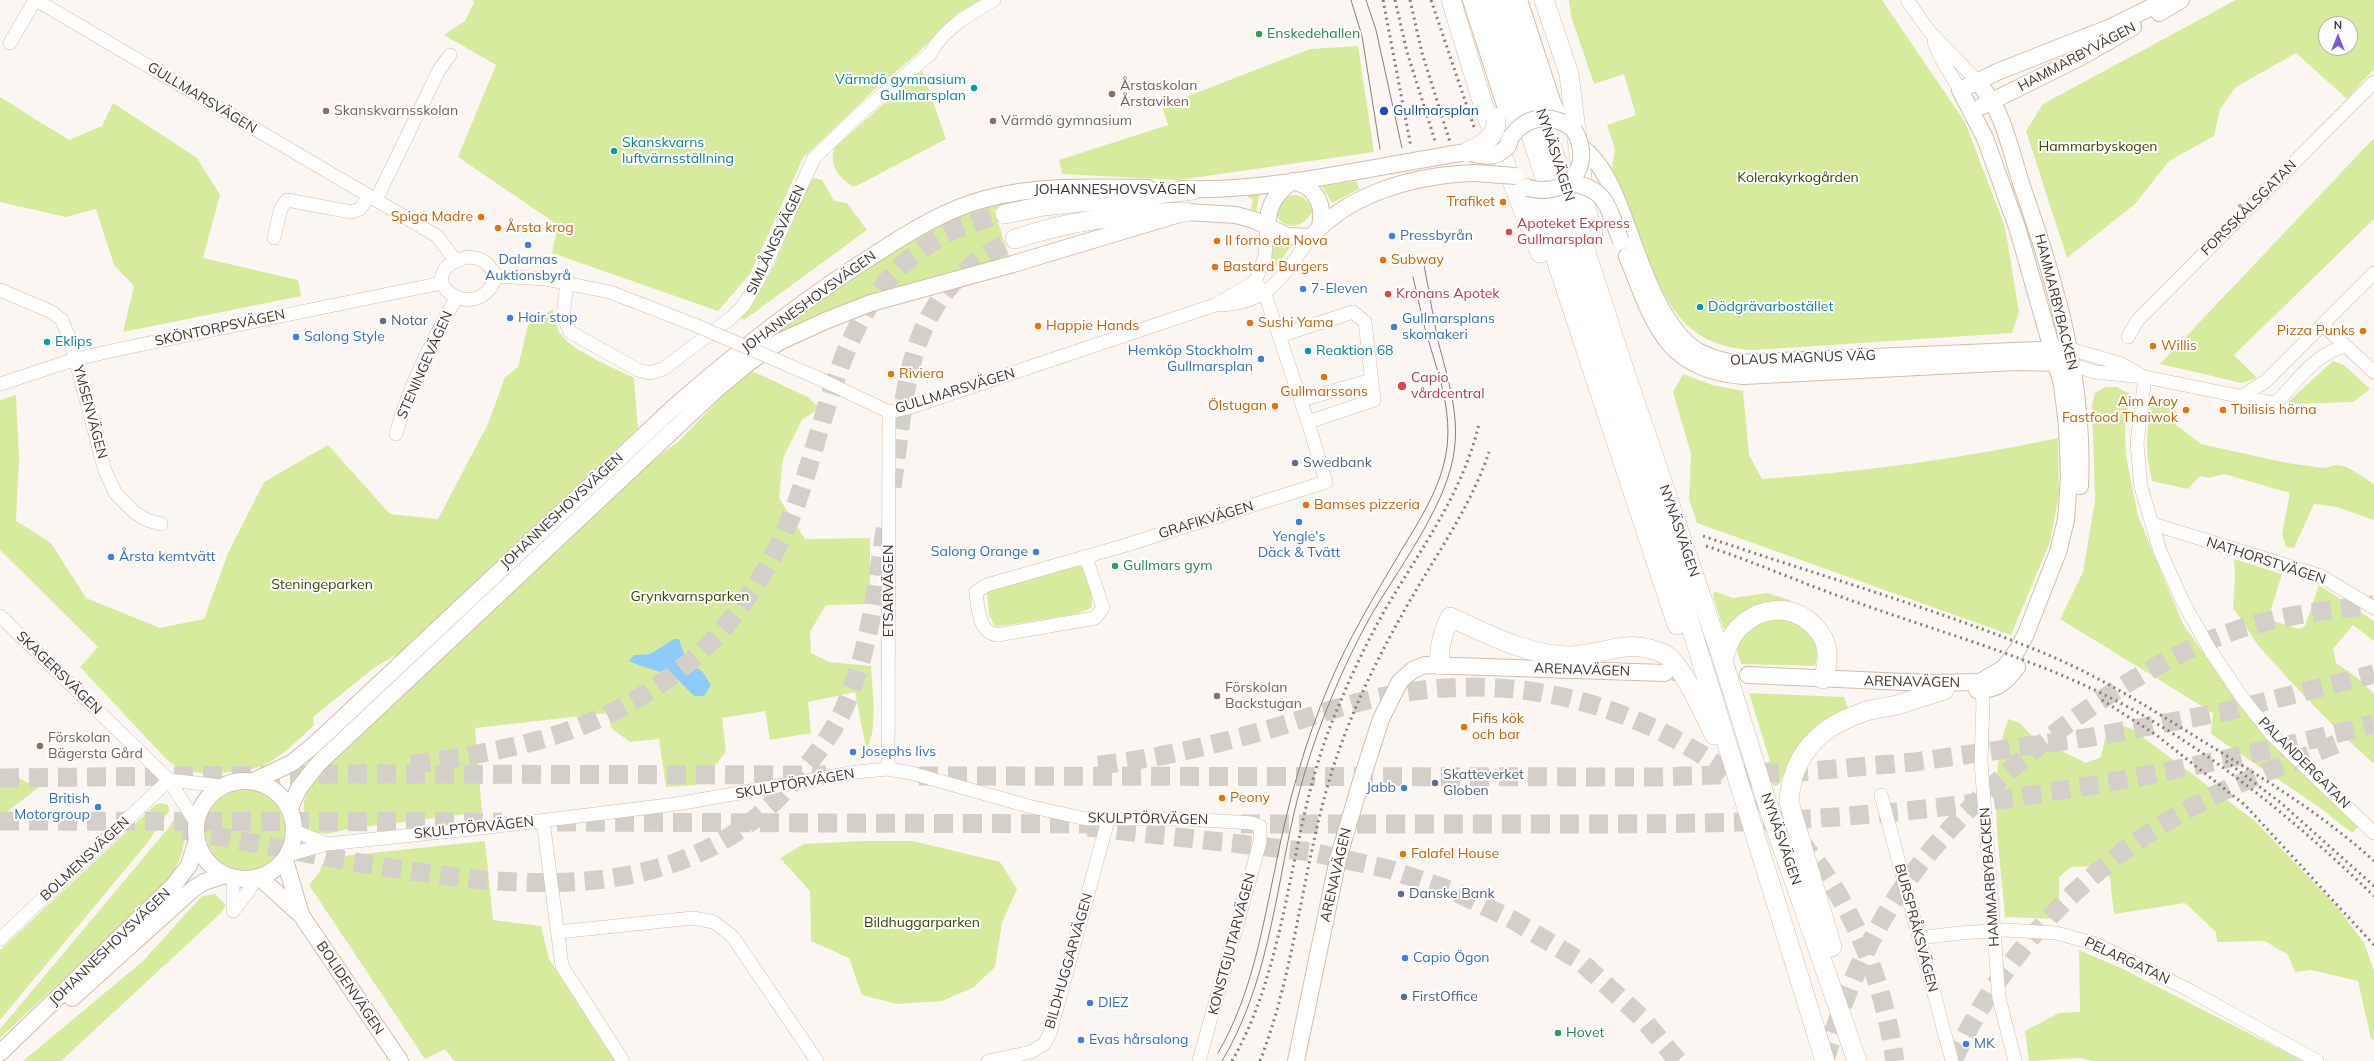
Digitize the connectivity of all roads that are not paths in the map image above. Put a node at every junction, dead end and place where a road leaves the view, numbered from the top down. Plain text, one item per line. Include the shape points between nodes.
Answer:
1 (35, 0) edge
2 (994, 0) edge
3 (1471, 0) edge
4 (1487, 0) edge
5 (1504, 0) edge
6 (1519, 0) edge
7 (1533, 0) edge
8 (1544, 0) edge
9 (1907, 0) edge
10 (2166, 0) edge
11 (2181, 0) edge
12 (1455, 5) edge
13 (1929, 31) junction
14 (10, 43) dead end
15 (450, 55) dead end
16 (1977, 81) junction
17 (2374, 82) edge
18 (1960, 90) junction
19 (1992, 101) junction
20 (1972, 111) junction
21 (1572, 132) junction
22 (1509, 142) junction
23 (1467, 152) junction
24 (1293, 181) junction
25 (1522, 182) junction
26 (1570, 182) junction
27 (1193, 190) junction
28 (372, 198) junction
29 (1186, 212) junction
30 (1005, 214) tunnel mouth
31 (1267, 227) junction
32 (1316, 231) junction
33 (274, 238) dead end
34 (1015, 239) tunnel mouth
35 (1626, 239) junction
36 (455, 260) junction
37 (2374, 273) edge
38 (496, 276) junction
39 (566, 282) junction
40 (1255, 282) junction
41 (442, 283) junction
42 (0, 290) edge
43 (1265, 294) junction
44 (456, 298) junction
45 (1215, 305) junction
46 (2323, 326) junction
47 (1279, 336) junction
48 (2128, 337) dead end
49 (2346, 346) junction
50 (2070, 349) junction
51 (2054, 355) junction
52 (76, 359) junction
53 (2073, 365) junction
54 (1624, 366) junction
55 (2374, 372) edge
56 (2145, 377) junction
57 (1372, 380) junction
58 (0, 384) edge
59 (2241, 397) junction
60 (1301, 400) junction
61 (889, 412) junction
62 (1308, 422) junction
63 (396, 434) dead end
64 (1615, 436) junction
65 (161, 524) dead end
66 (2153, 524) junction
67 (1086, 556) junction
68 (2374, 608) edge
69 (0, 616) edge
70 (1723, 661) junction
71 (1441, 669) junction
72 (1666, 676) tunnel mouth
73 (1823, 679) junction
74 (1981, 686) junction
75 (1944, 690) junction
76 (1706, 716) junction
77 (888, 770) junction
78 (169, 780) junction
79 (254, 781) junction
80 (222, 786) junction
81 (1881, 795) dead end
82 (290, 808) junction
83 (1748, 809) junction
84 (1108, 820) junction
85 (543, 821) junction
86 (196, 823) junction
87 (1260, 826) joint
88 (295, 831) junction
89 (2374, 833) edge
90 (197, 840) junction
91 (327, 844) junction
92 (286, 857) junction
93 (229, 876) junction
94 (257, 878) junction
95 (301, 915) junction
96 (558, 932) junction
97 (1919, 938) junction
98 (0, 939) edge
99 (5, 1048) edge
100 (1855, 1052) edge
101 (400, 1061) edge
102 (623, 1061) edge
103 (817, 1061) edge
104 (988, 1061) edge
105 (1199, 1061) edge
106 (1296, 1061) edge
107 (1825, 1061) edge
108 (1952, 1061) edge
109 (2015, 1061) edge
110 (2317, 1061) edge

1 - 14 street, GULLMARSVÄGEN
1 - 28 street, GULLMARSVÄGEN
2 - 39 street, SIMLÅNGSVÄGEN via 954,25 936,42 930,54 863,111 814,158 760,277 744,305 731,318 663,369 650,373 638,370 570,332 563,316
3 - 22 main road via 1510,121
4 - 83 highway, NYNÄSVÄGEN via 1678,585
5 - 54 highway, NYNÄSVÄGEN
6 - 21 main road via 1553,104
7 - 21 highway
8 - 54 highway via 1569,74 1586,210 1608,284
9 - 13 street, HAMMARBYBACKEN
10 - 16 main road, HAMMARBYVÄGEN via 2111,27
11 - 19 main road, HAMMARBYVÄGEN via 2081,57
12 - 23 highway, bridge via 1497,124 1491,137 1482,145
12 - 64 highway via 1486,114 1585,378
13 - 16 street, HAMMARBYBACKEN
13 - 18 street, HAMMARBYBACKEN
15 - 28 street via 439,70
16 - 18 main road, HAMMARBYVÄGEN
16 - 19 main road, HAMMARBYBACKEN
17 - 48 street, FORSSKÅLSGATAN via 2137,321
18 - 20 main road, HAMMARBYBACKEN
19 - 20 main road, HAMMARBYVÄGEN
19 - 50 main road, HAMMARBYBACKEN via 2036,226
20 - 51 main road, HAMMARBYBACKEN via 1985,138 2018,230
21 - 22 main road, bridge via 1547,118 1532,119 1521,125
21 - 26 main road, bridge via 1578,171
21 - 35 main road, OLAUS MAGNUS VÄG via 1601,167 1615,193
22 - 23 main road, JOHANNESHOVSVÄGEN, bridge via 1497,156
22 - 25 main road via 1510,163
23 - 24 main road, JOHANNESHOVSVÄGEN
24 - 27 main road, JOHANNESHOVSVÄGEN
24 - 31 main road via 1279,192 1271,204
24 - 32 main road via 1306,185 1317,195 1322,213
25 - 26 main road, bridge via 1544,190
25 - 32 main road, bridge via 1474,173 1434,177 1380,192 1339,211
25 - 64 highway via 1537,202
26 - 35 main road, OLAUS MAGNUS VÄG, bridge via 1594,189 1603,198
27 - 30 highway via 1044,206
27 - 79 main road, JOHANNESHOVSVÄGEN via 1112,187 1029,190 957,208 925,223 818,292 716,370 674,406 314,745 292,763
28 - 33 street via 360,209 351,212 288,200 281,208
28 - 36 street, GULLMARSVÄGEN via 437,236
29 - 31 main road, JOHANNESHOVSVÄGEN via 1236,215
29 - 34 highway via 1134,213 1091,219 1045,229
29 - 82 main road, JOHANNESHOVSVÄGEN via 871,303 779,342 718,388 318,764 299,788
31 - 32 main road via 1287,236
31 - 40 street via 1265,256
32 - 43 street, GULLMARSVÄGEN
35 - 51 main road, OLAUS MAGNUS VÄG via 1661,334 1689,362 1720,374 1743,376 1982,363
36 - 38 street via 468,256 479,258 488,263
36 - 41 street via 441,275
37 - 46 street
38 - 39 street, GULLMARSVÄGEN
38 - 44 street via 487,292 476,298
39 - 61 street, GULLMARSVÄGEN, bridge via 610,292 695,325
40 - 43 street
40 - 45 street, GULLMARSVÄGEN
41 - 44 street via 446,292
41 - 52 street, SKÖNTORPSVÄGEN
42 - 52 street, YMSENVÄGEN via 52,312 62,320
43 - 45 street, GULLMARSVÄGEN via 1234,305
43 - 47 street
44 - 63 street, STENINGEVÄGEN via 424,360 401,415
45 - 61 street, GULLMARSVÄGEN via 908,408
46 - 49 street
46 - 59 street via 2266,381
47 - 57 street via 1353,312 1365,322
47 - 60 street
49 - 55 street
49 - 59 street, OLAUS MAGNUS VÄG via 2323,355 2277,402
50 - 51 main road, OLAUS MAGNUS VÄG
50 - 53 main road, HAMMARBYBACKEN
50 - 56 street, OLAUS MAGNUS VÄG via 2122,364
51 - 53 main road, OLAUS MAGNUS VÄG
51 - 74 main road, HAMMARBYBACKEN via 2067,426 2069,478 2066,520 2058,552 2025,636 2004,668
52 - 58 street, SKÖNTORPSVÄGEN
52 - 65 street, YMSENVÄGEN via 105,470 116,494 134,512 147,520
53 - 56 street, OLAUS MAGNUS VÄG via 2103,374
53 - 74 main road, HAMMARBYBACKEN via 2079,426 2080,478 2076,522 2068,556 2034,640 2019,665 2002,684 1994,688
54 - 70 highway, NYNÄSVÄGEN
56 - 59 street, OLAUS MAGNUS VÄG
56 - 66 street, PALANDERGATAN via 2137,443 2141,487
57 - 60 street
57 - 62 street via 1374,400
60 - 62 street
61 - 77 street, ETSARVÄGEN
62 - 67 street, GRAFIKVÄGEN via 1326,482
64 - 76 highway
66 - 68 street, NATHORSTVÄGEN via 2321,576
66 - 89 street, PALANDERGATAN via 2160,551 2183,602 2210,650 2241,696 2271,734
67 - 67 street, GRAFIKVÄGEN via 980,588 976,592 982,625 997,635 1095,618 1103,608
69 - 78 street, SKAGERSVÄGEN
70 - 73 highway via 1730,640 1756,615 1771,610 1790,611 1809,620 1825,641 1827,663
70 - 100 highway, NYNÄSVÄGEN via 1768,802
71 - 72 main road, ARENAVÄGEN
71 - 76 highway via 1440,647 1450,617 1510,644 1546,653 1567,656 1598,654 1625,647 1657,652 1675,664
71 - 106 main road, ARENAVÄGEN via 1425,665 1413,670 1400,681 1381,719 1338,859
73 - 74 main road, ARENAVÄGEN
73 - 75 main road, ARENAVÄGEN via 1749,680
74 - 75 main road, ARENAVÄGEN
74 - 109 street, HAMMARBYBACKEN via 1981,762 1999,998
75 - 100 highway via 1842,720 1819,735 1804,752 1790,786 1789,802 1842,980
76 - 83 highway
77 - 84 street, SKULPTÖRVÄGEN via 911,773 1028,806
77 - 85 street, SKULPTÖRVÄGEN via 856,772 705,800
78 - 80 street
78 - 86 street, SKAGERSVÄGEN
78 - 98 street, BOLMENSVÄGEN
79 - 80 main road via 238,781
79 - 82 main road via 276,790
80 - 86 main road via 202,805
81 - 97 street, BURSPRÅKSVÄGEN
82 - 88 main road
83 - 107 highway, NYNÄSVÄGEN
84 - 87 street, SKULPTÖRVÄGEN via 1186,819 1252,823
84 - 104 street, BILDHUGGARVÄGEN via 1050,1032 1044,1044 1031,1052
85 - 91 street, SKULPTÖRVÄGEN
85 - 96 street
86 - 90 main road
87 - 105 street, KONSTGJUTARVÄGEN via 1260,842
88 - 91 street, SKULPTÖRVÄGEN
88 - 92 main road
90 - 93 main road via 202,855 212,867
90 - 99 main road, JOHANNESHOVSVÄGEN via 189,865 174,885
91 - 92 street, SKULPTÖRVÄGEN
92 - 94 main road via 274,871
92 - 95 main road, BOLIDENVÄGEN
93 - 94 main road
93 - 94 street via 233,911
93 - 99 main road, JOHANNESHOVSVÄGEN via 204,882 193,889 51,1017
94 - 95 main road, BOLIDENVÄGEN
95 - 101 main road, BOLIDENVÄGEN
96 - 102 street via 562,966
96 - 103 street via 693,918 714,922 733,937
97 - 108 street, BURSPRÅKSVÄGEN
97 - 110 street, PELARGATAN, bridge via 2023,930 2074,937 2124,956

